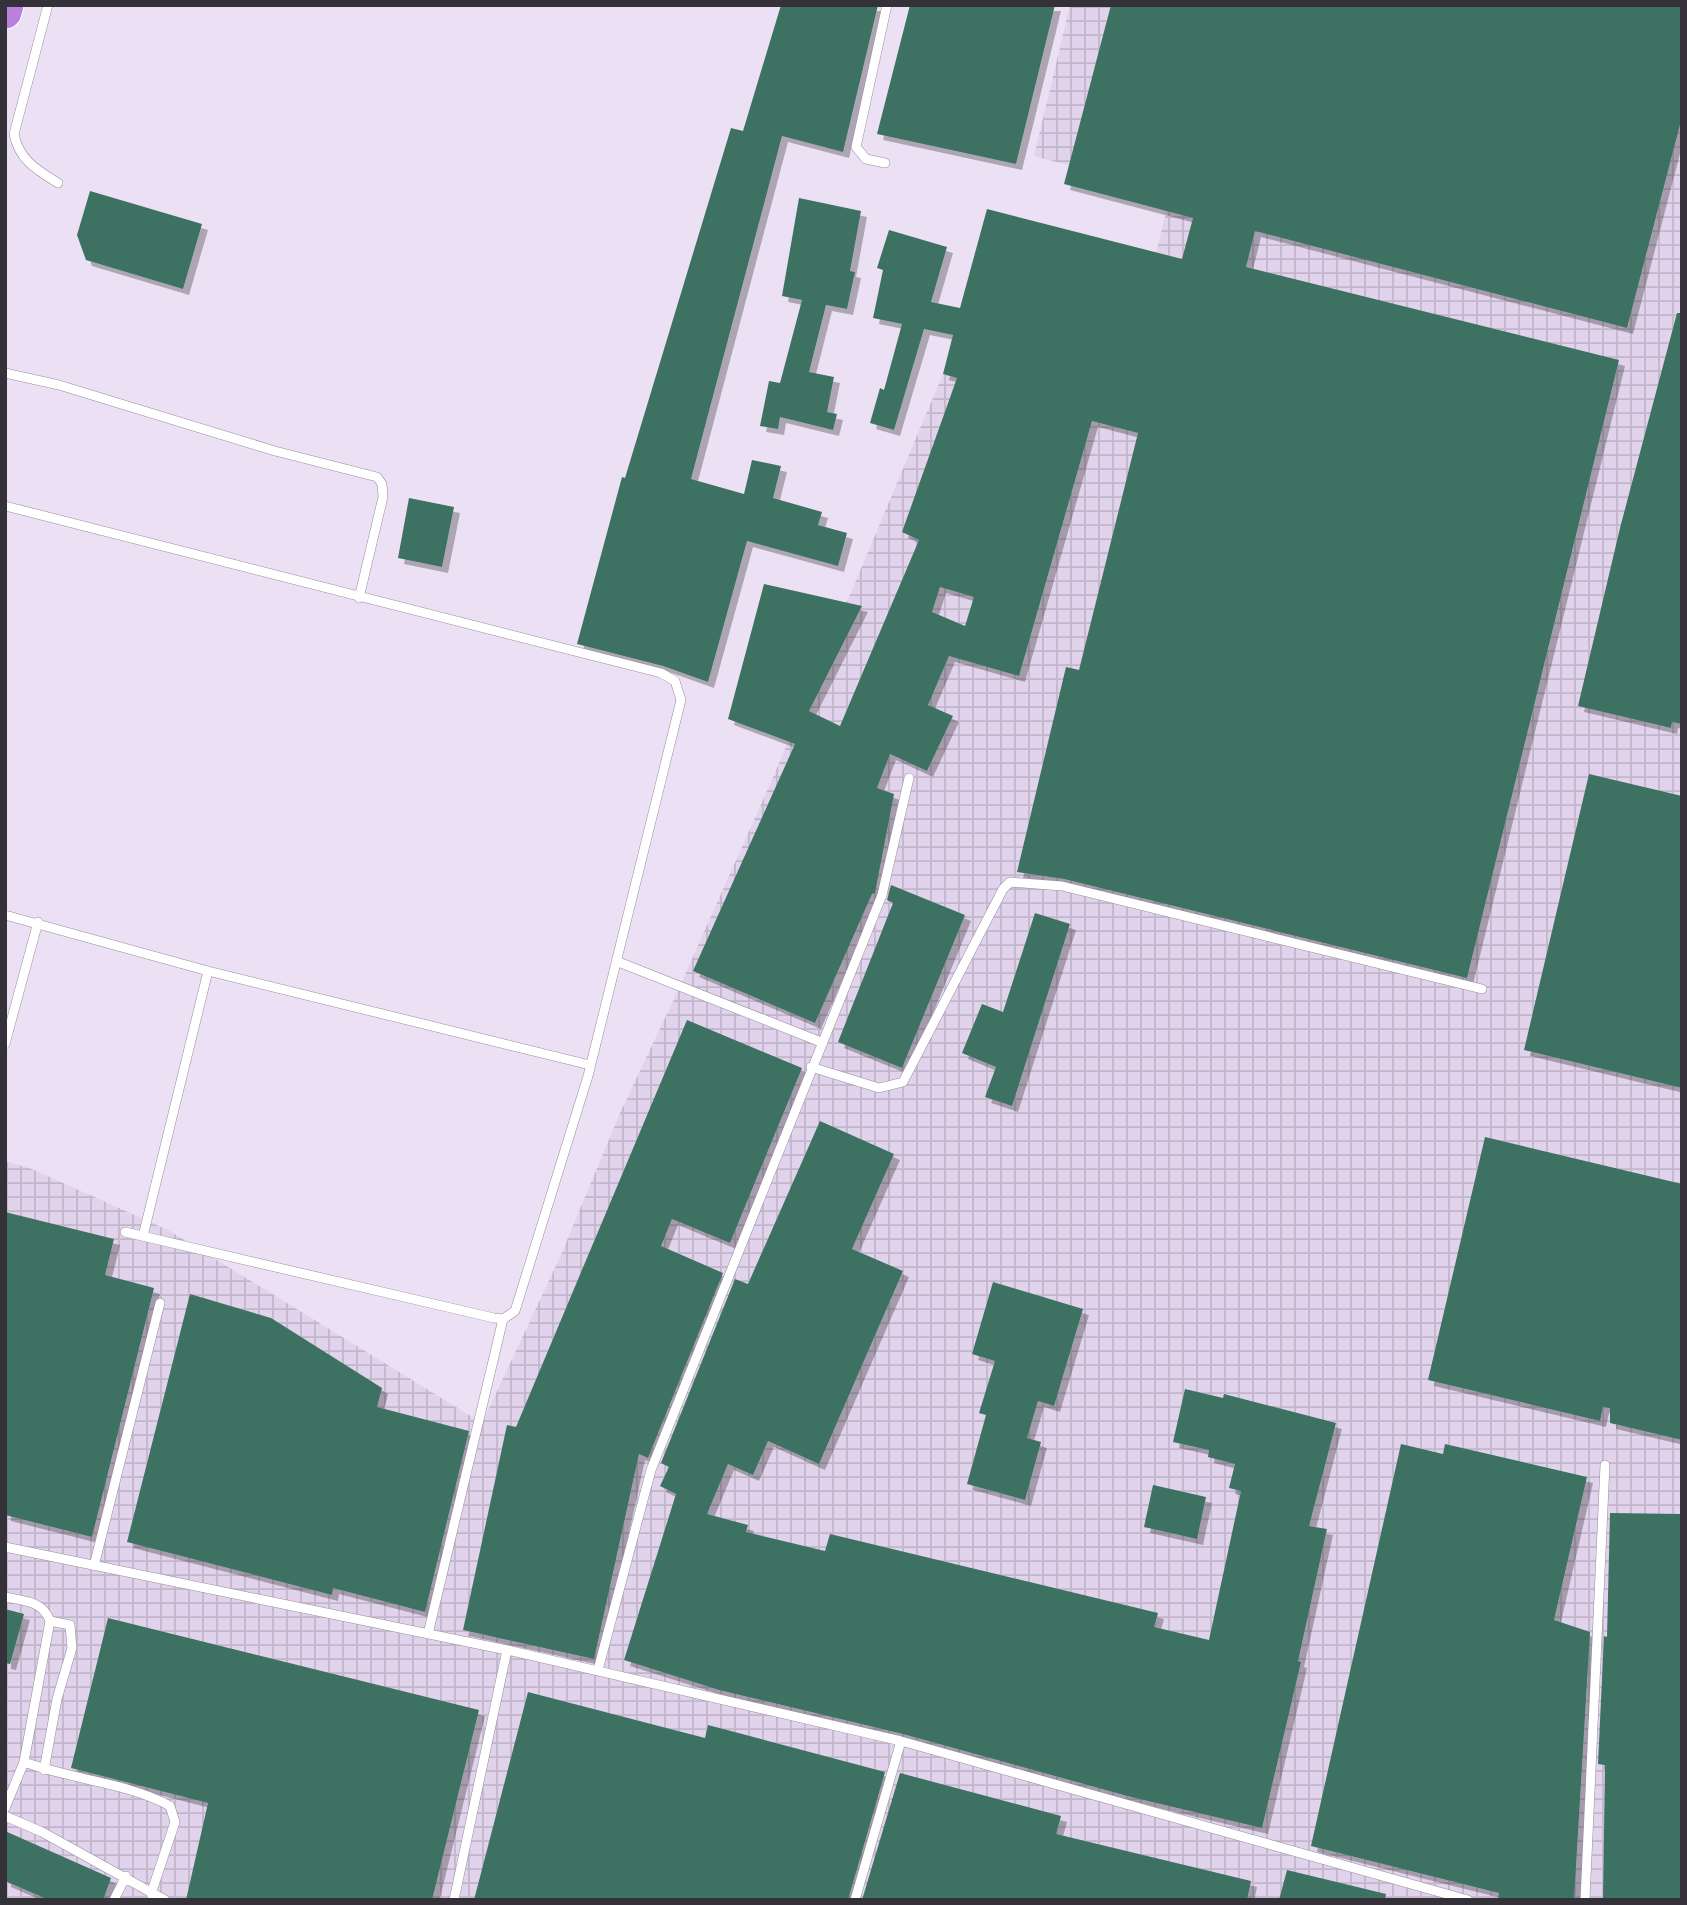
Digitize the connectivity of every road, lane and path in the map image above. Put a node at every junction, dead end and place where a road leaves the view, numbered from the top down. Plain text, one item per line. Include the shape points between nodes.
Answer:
1 (8, 5) edge
2 (48, 5) edge
3 (887, 5) edge
4 (5, 12) edge
5 (885, 163) dead end
6 (58, 183) dead end
7 (5, 373) edge
8 (5, 506) edge
9 (359, 598) junction
10 (909, 778) dead end
11 (5, 915) edge
12 (38, 922) junction
13 (616, 961) junction
14 (208, 971) junction
15 (1482, 989) dead end
16 (821, 1042) junction
17 (5, 1045) edge
18 (590, 1065) junction
19 (811, 1066) junction
20 (125, 1231) dead end
21 (143, 1236) junction
22 (160, 1303) dead end
23 (503, 1319) junction
24 (1605, 1465) dead end
25 (5, 1547) edge
26 (94, 1566) junction
27 (5, 1597) edge
28 (50, 1620) junction
29 (428, 1634) junction
30 (507, 1650) junction
31 (598, 1670) junction
32 (901, 1741) junction
33 (24, 1762) junction
34 (44, 1770) junction
35 (5, 1808) edge
36 (5, 1816) edge
37 (126, 1876) junction
38 (151, 1894) junction
39 (114, 1900) edge
40 (165, 1900) edge
41 (454, 1900) edge
42 (855, 1900) edge
43 (1468, 1900) edge
44 (1585, 1900) edge

1 - 4 highway
2 - 6 lane via 14,134 28,163
3 - 5 lane via 856,147 866,159
7 - 9 lane via 377,477 383,497
8 - 9 lane
9 - 13 lane via 662,673 675,681 681,700
10 - 16 lane via 882,895
11 - 12 lane
12 - 14 lane
12 - 17 lane
13 - 16 lane
13 - 18 lane
14 - 18 lane
14 - 21 lane
15 - 19 lane via 1062,886 1010,882 903,1082 879,1088
16 - 19 lane
18 - 23 lane via 520,1300 515,1311
19 - 31 lane via 651,1470
20 - 21 lane
21 - 23 lane
22 - 26 lane
23 - 29 lane
24 - 44 lane
25 - 26 lane
26 - 29 lane
27 - 28 lane via 37,1604
28 - 33 lane
28 - 34 lane via 70,1625 72,1648
29 - 30 lane
30 - 31 lane
30 - 41 lane
31 - 32 lane
32 - 42 lane
32 - 43 lane
33 - 34 lane
33 - 35 lane
34 - 38 lane via 155,1798 170,1806 175,1822
36 - 37 lane
37 - 38 lane
37 - 39 lane
38 - 40 lane

